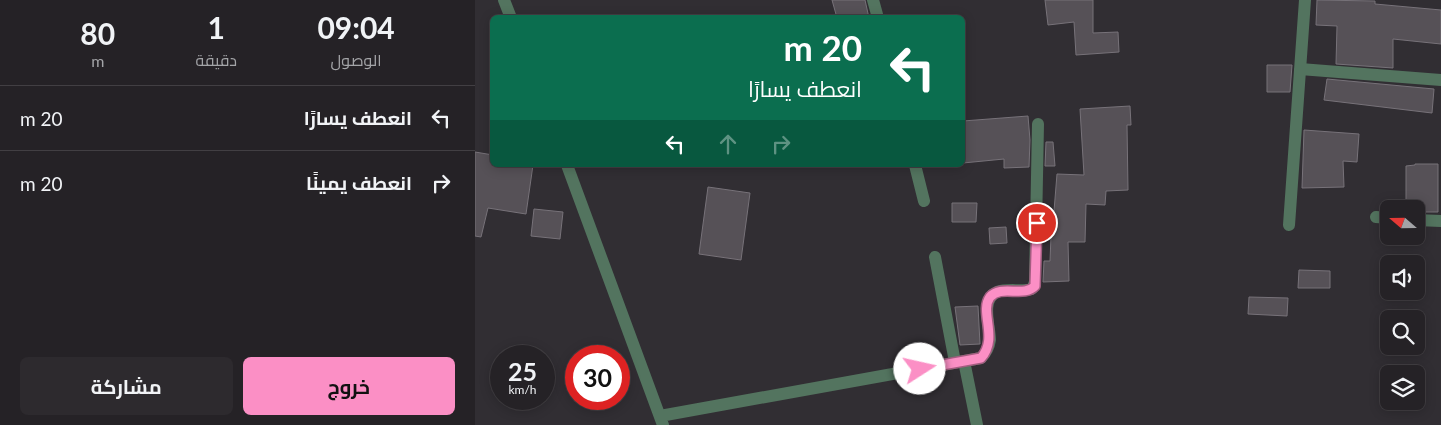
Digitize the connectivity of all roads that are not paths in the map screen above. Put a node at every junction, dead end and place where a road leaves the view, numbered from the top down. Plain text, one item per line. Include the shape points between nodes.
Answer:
1 (504, 0) edge
2 (873, 0) edge
3 (1305, 0) edge
4 (510, 15) edge
5 (877, 15) edge
6 (1300, 70) junction
7 (1441, 80) edge
8 (1038, 124) dead end
9 (568, 167) edge
10 (916, 167) edge
11 (924, 200) dead end
12 (1425, 220) edge
13 (1441, 221) edge
14 (1289, 225) dead end
15 (935, 257) dead end
16 (959, 362) junction
17 (662, 420) edge
18 (977, 425) edge

1 - 4 street
2 - 5 street
3 - 6 street
6 - 7 street
6 - 14 street
8 - 16 street via 1035,286 1027,290 997,292 991,296 987,306 988,347 981,358
9 - 17 street
10 - 11 street
12 - 13 street
15 - 16 street
16 - 17 street
16 - 18 street

